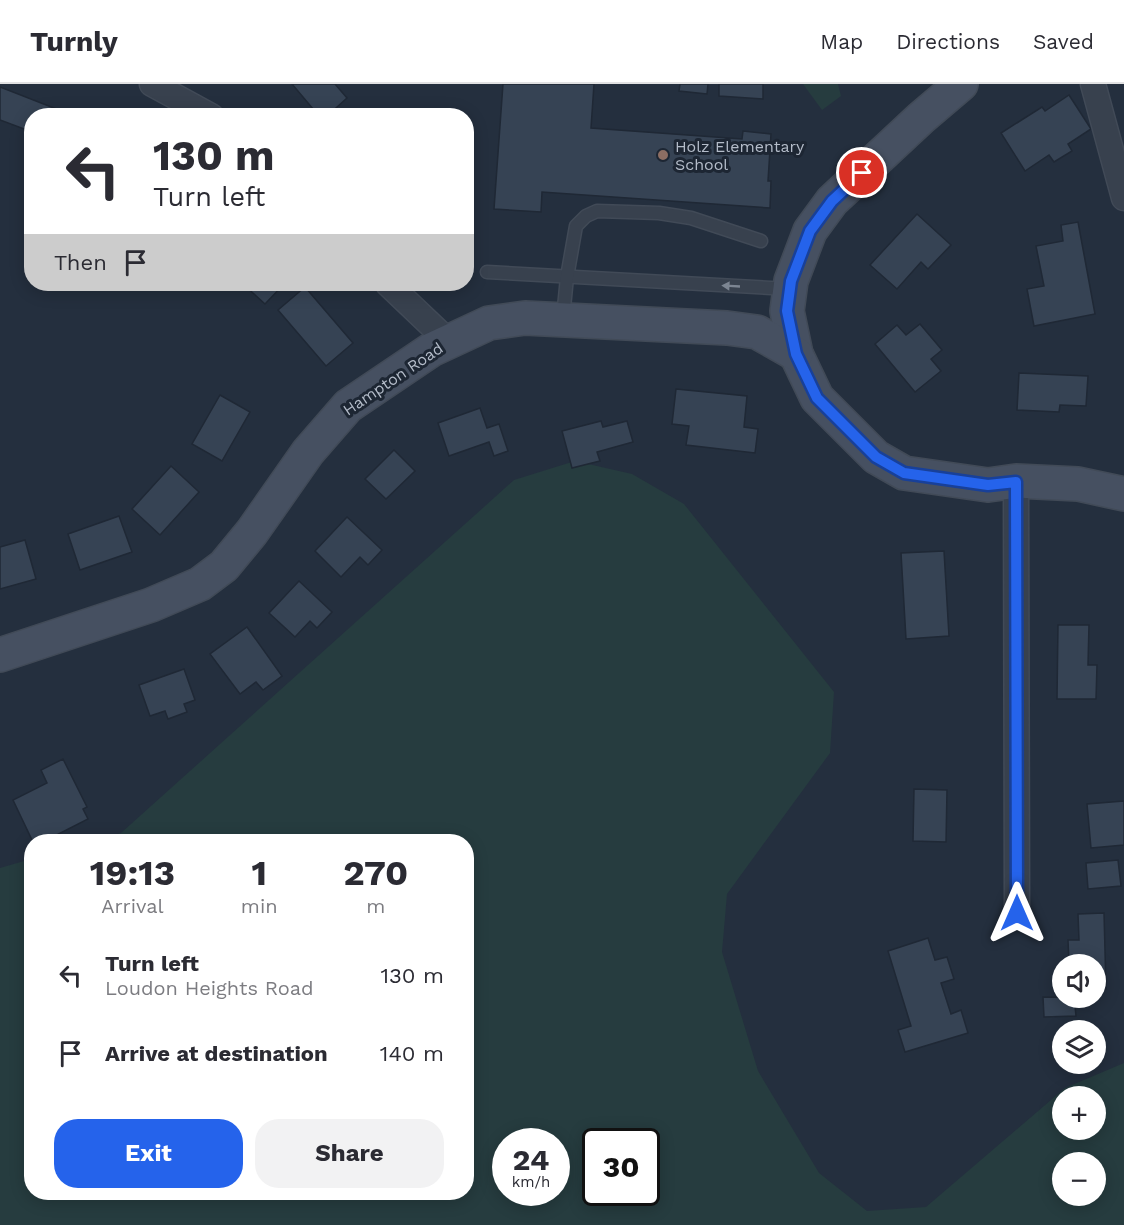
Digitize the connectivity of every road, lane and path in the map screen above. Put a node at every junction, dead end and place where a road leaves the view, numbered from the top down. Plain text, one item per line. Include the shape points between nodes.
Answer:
1 (152, 84) edge
2 (961, 84) edge
3 (1093, 84) edge
4 (197, 108) edge
5 (1124, 198) edge
6 (761, 241) dead end
7 (487, 272) dead end
8 (567, 277) junction
9 (790, 289) junction
10 (395, 291) edge
11 (563, 320) junction
12 (449, 342) junction
13 (796, 354) junction
14 (1016, 482) junction
15 (1124, 494) edge
16 (0, 655) edge
17 (1017, 913) dead end

1 - 4 street
2 - 9 street via 832,201 810,231
3 - 5 street
6 - 8 lane via 691,218 597,211 576,226
7 - 8 lane
9 -> 8 lane
8 - 11 lane
9 - 13 street via 787,311
10 - 12 street
11 - 12 street, Hampton Road via 525,318 489,323
11 - 13 street, Hampton Road via 757,332
12 - 16 street, Hampton Road via 348,406 308,452 224,566 200,584 151,605
13 - 14 street via 817,398 876,457 904,473 988,485
14 - 15 street via 1078,484
14 - 17 street

